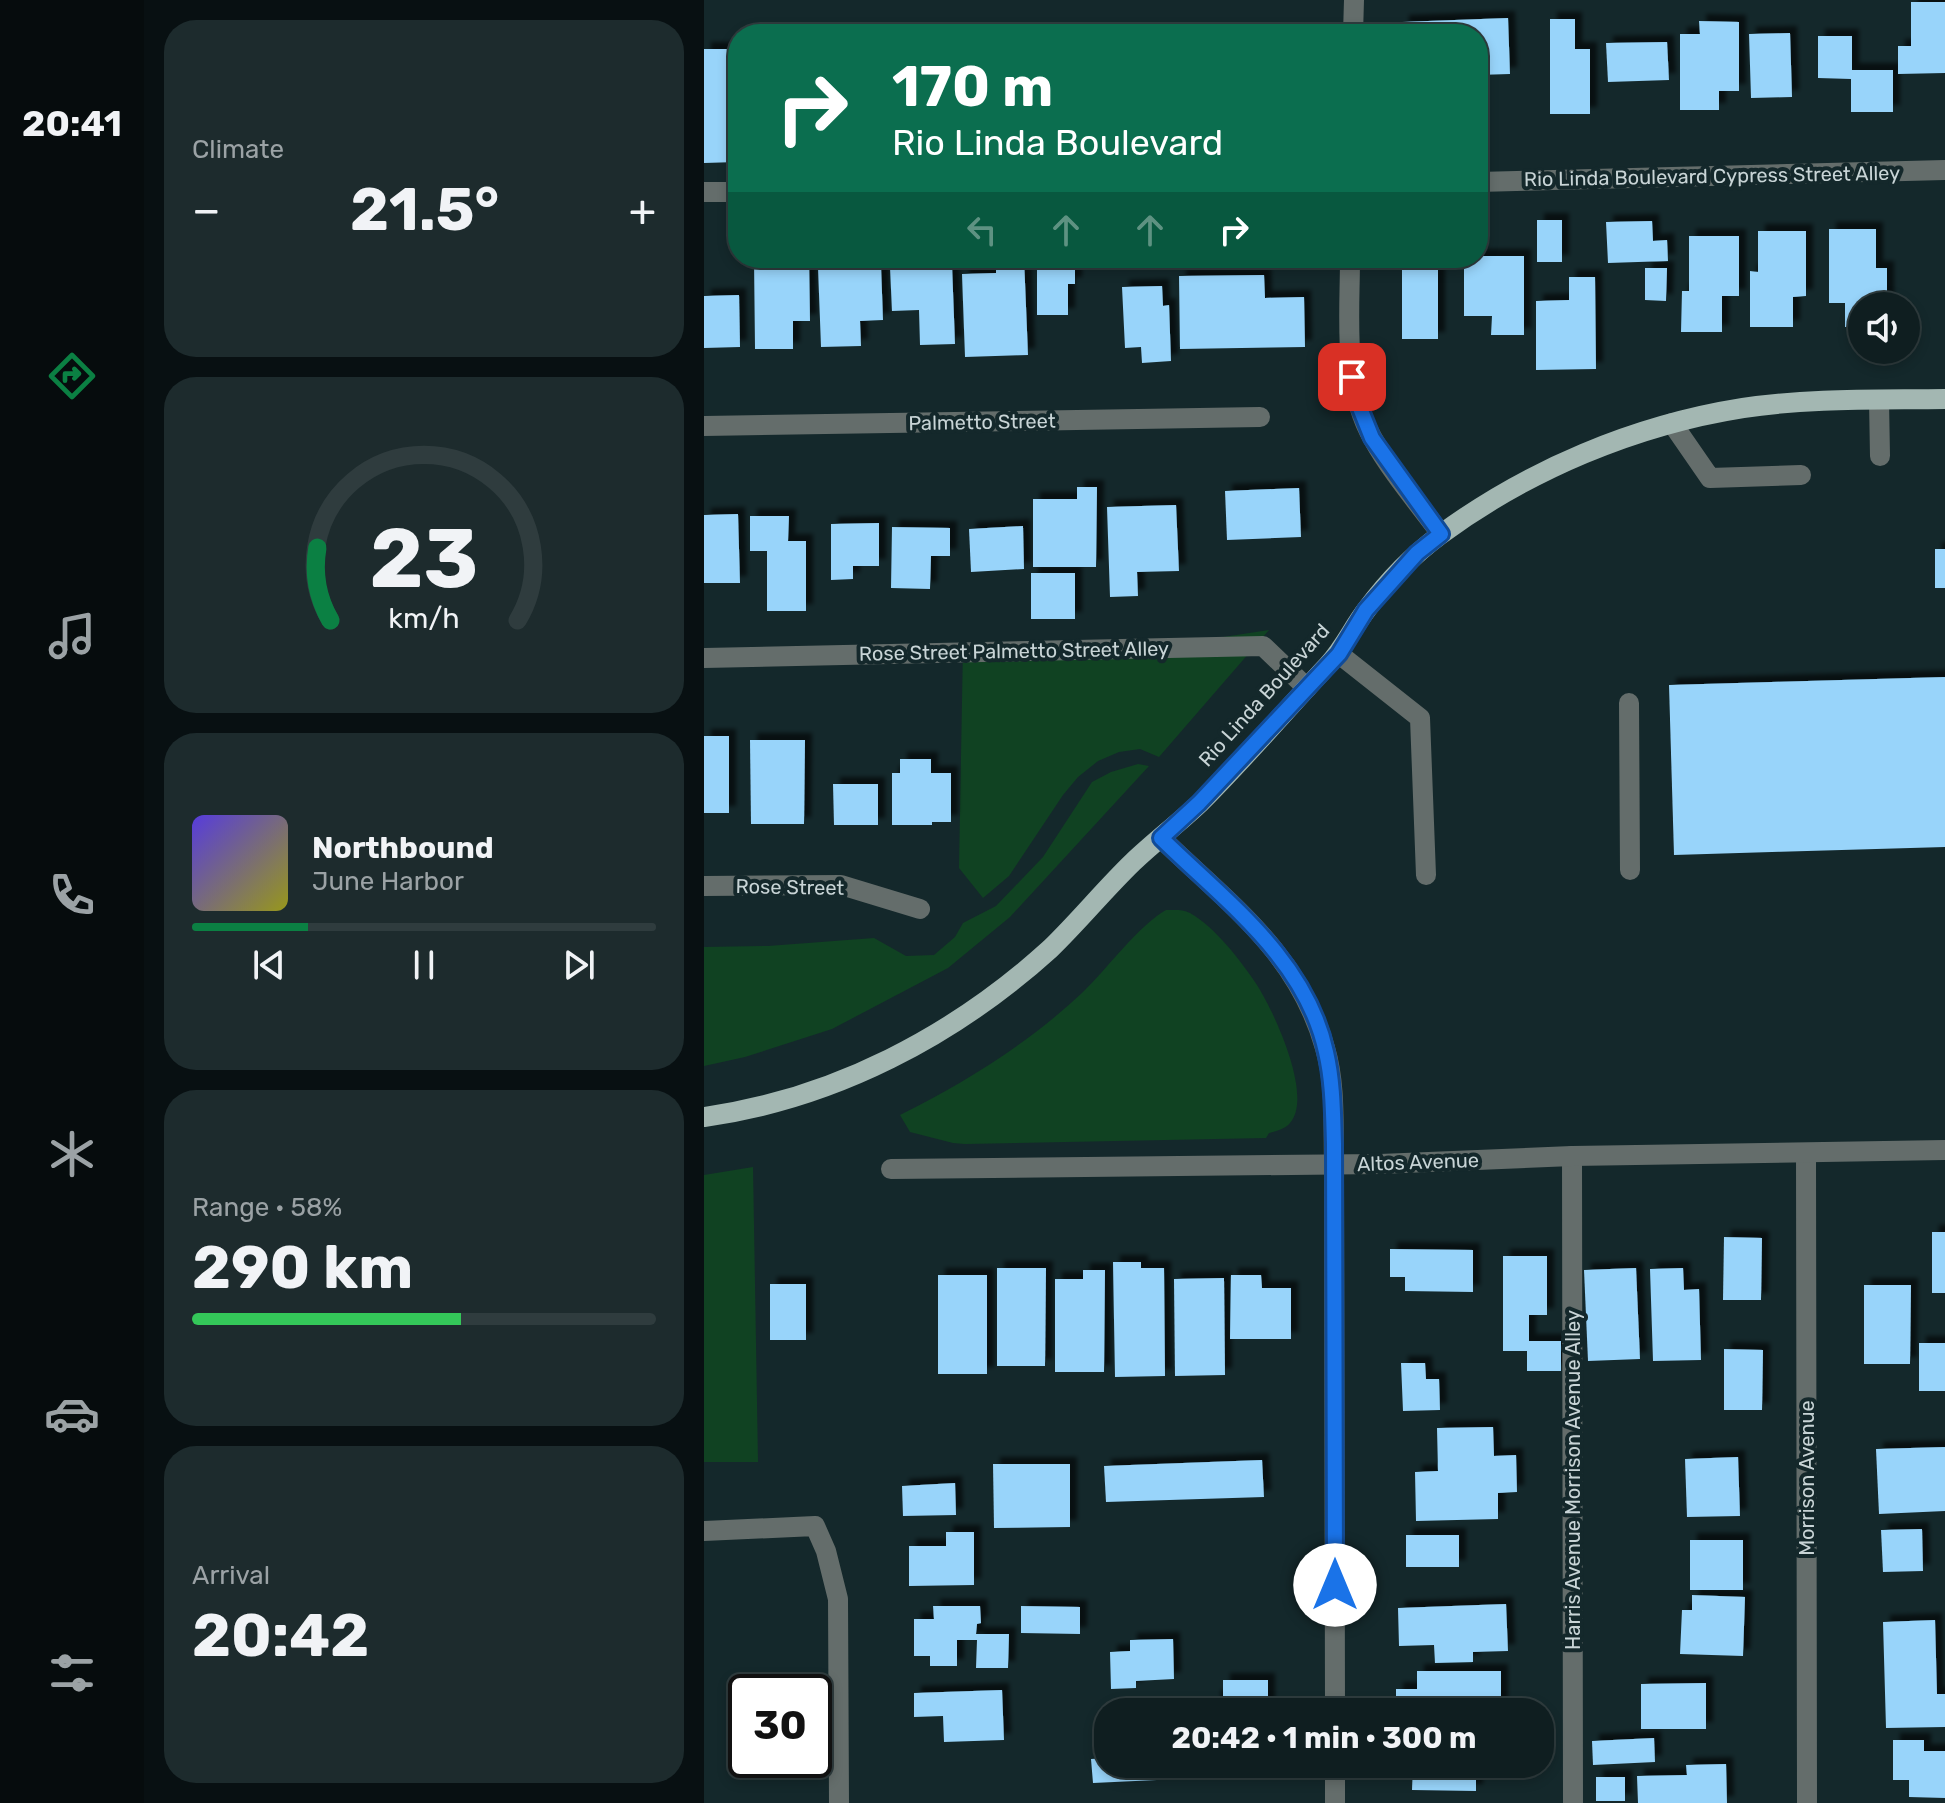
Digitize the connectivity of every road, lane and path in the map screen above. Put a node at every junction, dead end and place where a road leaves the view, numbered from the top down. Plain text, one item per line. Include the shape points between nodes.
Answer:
1 (1354, 0) edge
2 (1353, 24) edge
3 (1945, 170) edge
4 (1488, 182) edge
5 (704, 192) edge
6 (728, 192) edge
7 (1350, 268) edge
8 (1945, 399) edge
9 (1879, 400) junction
10 (1260, 417) dead end
11 (1672, 423) junction
12 (704, 426) edge
13 (1880, 456) dead end
14 (1801, 475) dead end
15 (1441, 534) junction
16 (1339, 654) junction
17 (704, 658) edge
18 (1307, 688) junction
19 (1629, 703) dead end
20 (1161, 838) junction
21 (1630, 870) dead end
22 (1426, 875) dead end
23 (704, 886) edge
24 (920, 909) dead end
25 (704, 1117) edge
26 (1945, 1150) edge
27 (1806, 1153) junction
28 (1572, 1156) junction
29 (1334, 1164) junction
30 (891, 1169) dead end
31 (704, 1531) edge
32 (1335, 1698) edge
33 (1335, 1778) edge
34 (839, 1803) edge
35 (1335, 1803) edge
36 (1573, 1803) edge
37 (1807, 1803) edge

1 - 2 street
3 - 4 street, Rio Linda Boulevard Cypress Street Alley
5 - 6 street
7 - 15 street via 1352,377 1360,408 1372,438
8 - 9 main road, Rio Linda Boulevard
9 - 11 main road, Rio Linda Boulevard via 1743,408
9 - 13 street
10 - 12 street, Palmetto Street
11 - 14 street via 1710,478
11 - 15 main road, Rio Linda Boulevard via 1559,464
15 - 16 main road, Rio Linda Boulevard via 1366,610
16 - 18 main road, Rio Linda Boulevard
16 - 22 street via 1420,718
17 - 18 street, Rose Street Palmetto Street Alley via 1263,646
18 - 20 main road, Rio Linda Boulevard
19 - 21 street
20 - 25 main road, Rio Linda Boulevard via 1052,946 959,1021 858,1074 771,1103
20 - 29 street via 1257,929 1301,988 1326,1049
23 - 24 street, Rose Street via 841,885
26 - 27 street, Altos Avenue
27 - 28 street, Altos Avenue
27 - 37 street, Morrison Avenue
28 - 29 street, Altos Avenue
28 - 36 street, Harris Avenue Morrison Avenue Alley
29 - 30 street, Altos Avenue
29 - 32 street
31 - 34 street via 815,1526 838,1599
33 - 35 street

